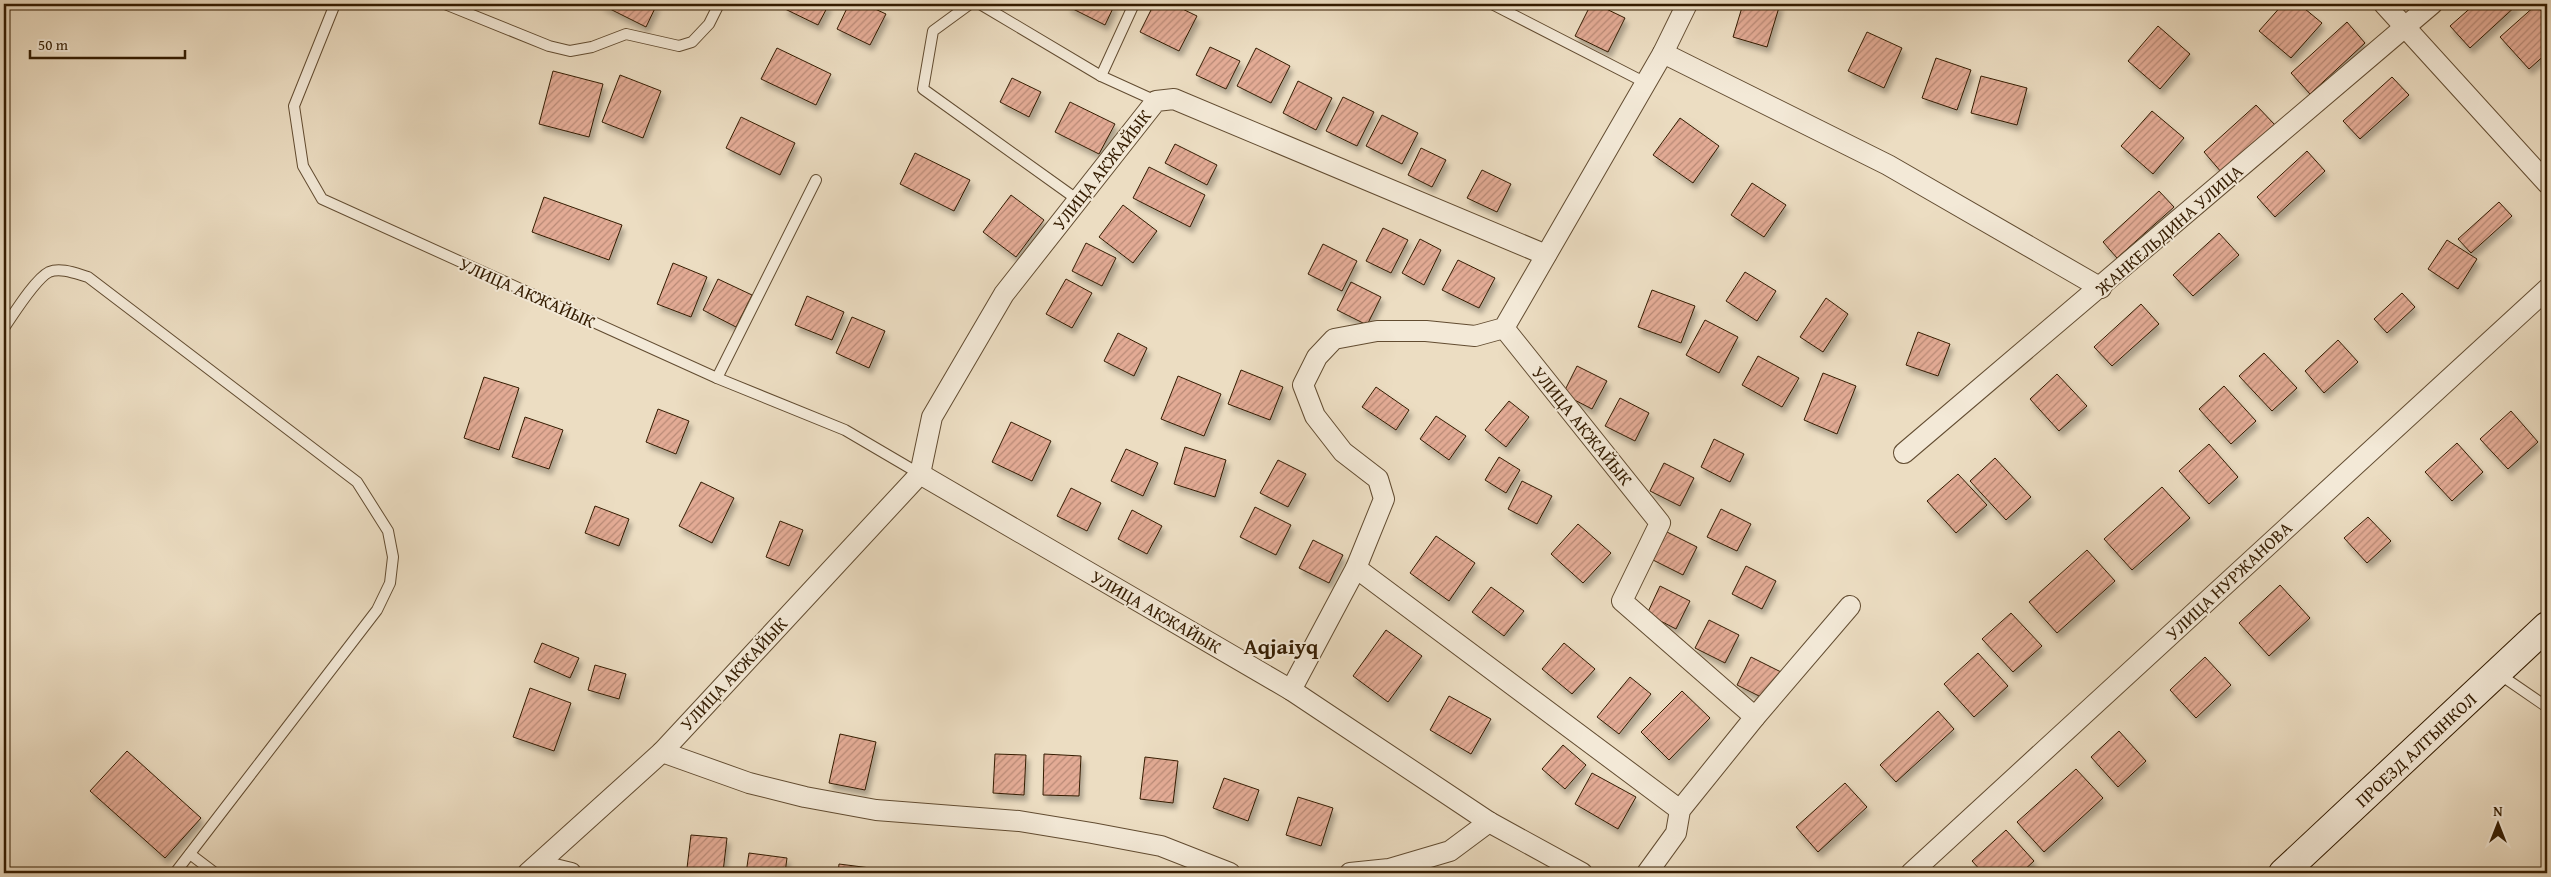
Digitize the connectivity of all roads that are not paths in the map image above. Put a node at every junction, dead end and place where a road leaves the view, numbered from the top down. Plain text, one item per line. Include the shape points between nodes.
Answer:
1 (336, 4) edge
2 (445, 4) edge
3 (719, 4) edge
4 (970, 4) edge
5 (980, 4) edge
6 (1134, 4) edge
7 (1492, 4) edge
8 (1686, 4) edge
9 (2384, 4) edge
10 (2432, 4) edge
11 (2406, 27) junction
12 (1663, 53) junction
13 (1102, 76) junction
14 (1646, 82) junction
15 (1156, 101) junction
16 (816, 180) dead end
17 (2547, 183) edge
18 (1078, 200) junction
19 (1546, 255) junction
20 (2101, 288) junction
21 (2547, 289) edge
22 (4, 328) edge
23 (1504, 328) junction
24 (717, 378) junction
25 (1904, 453) dead end
26 (920, 474) junction
27 (1356, 568) junction
28 (1850, 606) dead end
29 (2547, 626) edge
30 (2498, 673) junction
31 (1291, 690) junction
32 (2547, 708) edge
33 (1755, 717) junction
34 (662, 752) junction
35 (1680, 810) junction
36 (1489, 822) junction
37 (190, 854) junction
38 (533, 869) edge
39 (175, 873) edge
40 (215, 873) edge
41 (570, 873) edge
42 (1230, 873) edge
43 (1350, 873) edge
44 (1582, 873) edge
45 (1647, 873) edge
46 (1911, 873) edge
47 (2283, 873) edge

1 - 24 lane, УЛИЦА АКЖАЙЫК via 294,106 303,166 322,199
2 - 3 lane via 549,46 570,51 592,47 626,34 679,46 692,42 709,24
4 - 18 lane via 933,31 923,89
5 - 13 lane
6 - 13 lane
7 - 14 lane
8 - 12 street
9 - 11 street
10 - 11 street, ЖАНКЕЛЬДИНА УЛИЦА
11 - 17 street
11 - 20 street, ЖАНКЕЛЬДИНА УЛИЦА
12 - 14 street
12 - 20 street via 1888,165
13 - 15 lane
14 - 19 street
15 - 18 street, УЛИЦА АКЖАЙЫК
15 - 19 street, УЛИЦА АКЖАЙЫК via 1174,100
16 - 24 lane
18 - 26 street, УЛИЦА АКЖАЙЫК via 1004,294 932,418
19 - 23 street
20 - 25 street, ЖАНКЕЛЬДИНА УЛИЦА
21 - 46 street, УЛИЦА НУРЖАНОВА
22 - 37 lane via 29,292 49,272 66,270 88,277 357,482 388,532 393,557 390,583 377,610
23 - 27 street via 1475,336 1377,331 1334,340 1317,357 1303,385 1314,416 1343,452 1378,479 1384,499
23 - 33 street, УЛИЦА АКЖАЙЫК via 1660,523 1622,601
24 - 26 lane, УЛИЦА АКЖАЙЫК via 845,430
26 - 31 street, УЛИЦА АКЖАЙЫК
26 - 34 street, УЛИЦА АКЖАЙЫК
27 - 31 street
27 - 35 street
28 - 33 street
29 - 30 main road, ПРОЕЗД АЛТЫНКОЛ
30 - 32 lane
30 - 47 main road, ПРОЕЗД АЛТЫНКОЛ
31 - 36 street, УЛИЦА АКЖАЙЫК
33 - 35 street
34 - 38 street, УЛИЦА АКЖАЙЫК
34 - 42 street via 749,783 805,797 876,810 1019,820 1092,833 1161,846
35 - 45 street via 1676,833
36 - 43 street via 1450,850 1389,868
36 - 44 street, УЛИЦА АКЖАЙЫК
37 - 39 lane
37 - 40 lane
38 - 41 street, УЛИЦА АКЖАЙЫК

